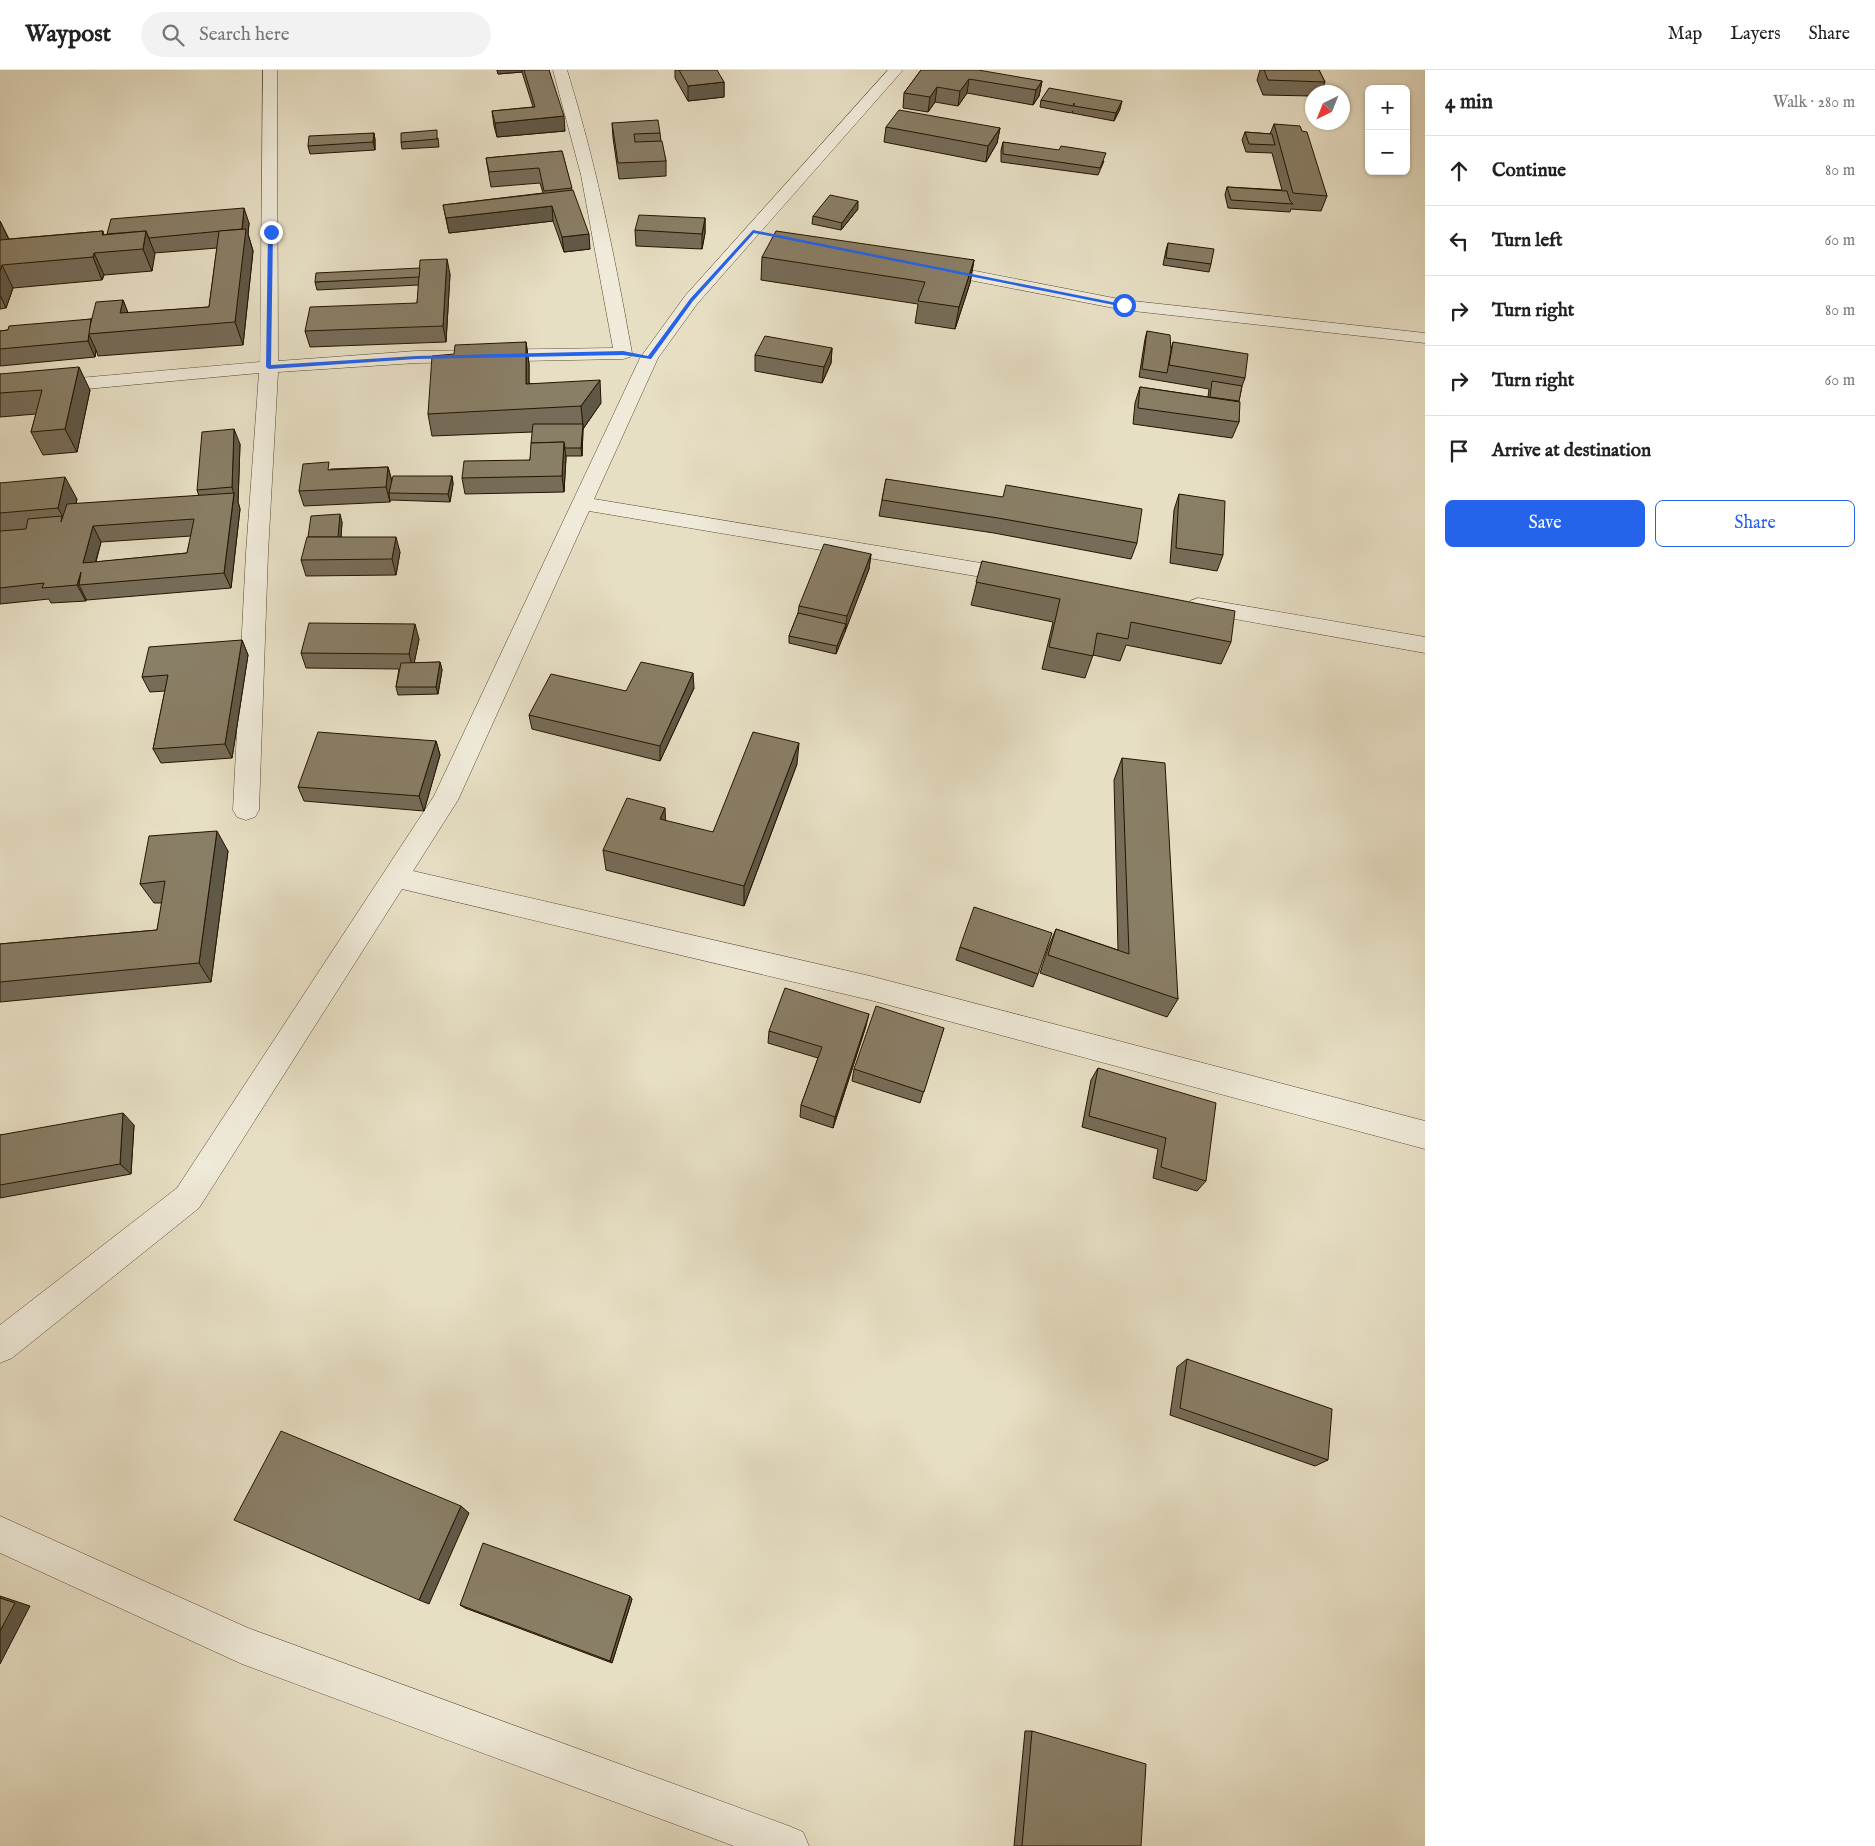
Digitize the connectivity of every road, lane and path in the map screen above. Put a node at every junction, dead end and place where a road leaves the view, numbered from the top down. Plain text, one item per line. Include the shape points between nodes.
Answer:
1 (270, 70) edge
2 (560, 70) edge
3 (896, 70) edge
4 (919, 265) edge
5 (1425, 338) edge
6 (623, 353) junction
7 (650, 358) junction
8 (269, 367) junction
9 (0, 391) edge
10 (582, 503) junction
11 (1037, 579) edge
12 (1183, 604) edge
13 (1425, 644) edge
14 (246, 810) dead end
15 (395, 877) junction
16 (1425, 1135) edge
17 (0, 1346) edge
18 (0, 1534) edge
19 (789, 1846) edge

1 - 8 street
2 - 6 street via 573,109 606,253
3 - 7 street via 762,234 691,300
4 - 5 street via 1124,305
6 - 7 street
6 - 8 street via 416,358
7 - 10 street
8 - 9 street
8 - 14 street
10 - 11 street
10 - 15 street via 445,800
12 - 13 street
15 - 16 street via 870,988
15 - 17 street via 188,1198
18 - 19 street via 242,1645

